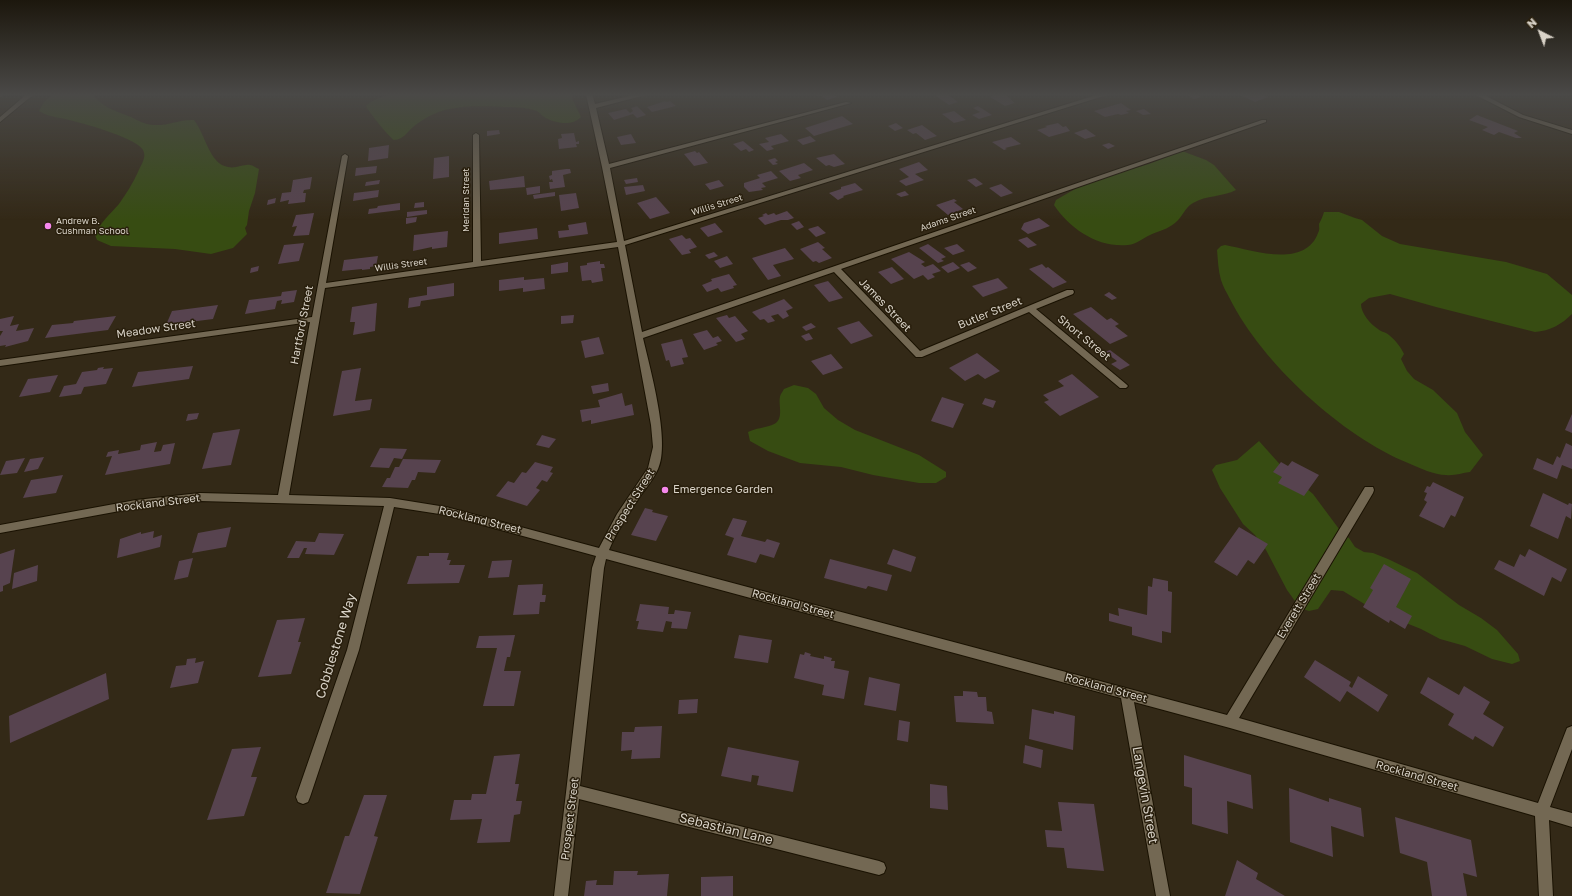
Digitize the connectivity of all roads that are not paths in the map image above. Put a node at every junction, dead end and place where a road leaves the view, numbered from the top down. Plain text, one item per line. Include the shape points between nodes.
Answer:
1 (476, 135) dead end
2 (599, 136) edge
3 (722, 136) edge
4 (972, 136) edge
5 (1221, 136) edge
6 (346, 156) dead end
7 (606, 166) junction
8 (621, 244) junction
9 (477, 265) junction
10 (836, 269) junction
11 (322, 286) junction
12 (1070, 292) dead end
13 (1030, 309) junction
14 (316, 319) junction
15 (639, 336) junction
16 (919, 355) joint
17 (0, 363) edge
18 (1123, 386) dead end
19 (1369, 490) dead end
20 (282, 498) junction
21 (390, 502) junction
22 (0, 529) edge
23 (602, 551) junction
24 (1126, 694) junction
25 (1230, 722) junction
26 (1572, 732) edge
27 (573, 791) junction
28 (303, 797) dead end
29 (1542, 811) junction
30 (1572, 820) edge
31 (879, 868) dead end
32 (561, 896) edge
33 (1163, 896) edge
34 (1546, 896) edge

1 - 9 street, Meridan Street
2 - 7 street, Prospect Street
3 - 7 street
4 - 8 street, Willis Street
5 - 10 street, Adams Street
6 - 11 street, Hartford Street
7 - 8 street, Prospect Street
8 - 9 street, Willis Street
8 - 15 street, Prospect Street
9 - 11 street, Willis Street
10 - 15 street, Adams Street
10 - 16 street, James Street
11 - 14 street, Hartford Street
12 - 13 street, Butler Street
13 - 16 street, Butler Street
13 - 18 street, Short Street
14 - 17 street, Meadow Street
14 - 20 street, Hartford Street
15 - 23 street, Prospect Street via 656,425 658,455 653,469 611,532
19 - 25 street, Everett Street
20 - 21 street, Rockland Street
20 - 22 street, Rockland Street via 208,497 168,500
21 - 23 street, Rockland Street via 446,511
21 - 28 street, Cobblestone Way via 353,650
23 - 24 street, Rockland Street
23 - 27 street, Prospect Street
24 - 25 street, Rockland Street
24 - 33 street, Langevin Street
25 - 29 street, Rockland Street
26 - 29 street
27 - 31 street, Sebastian Lane
27 - 32 street, Prospect Street
29 - 30 street, Rockland Street
29 - 34 street

